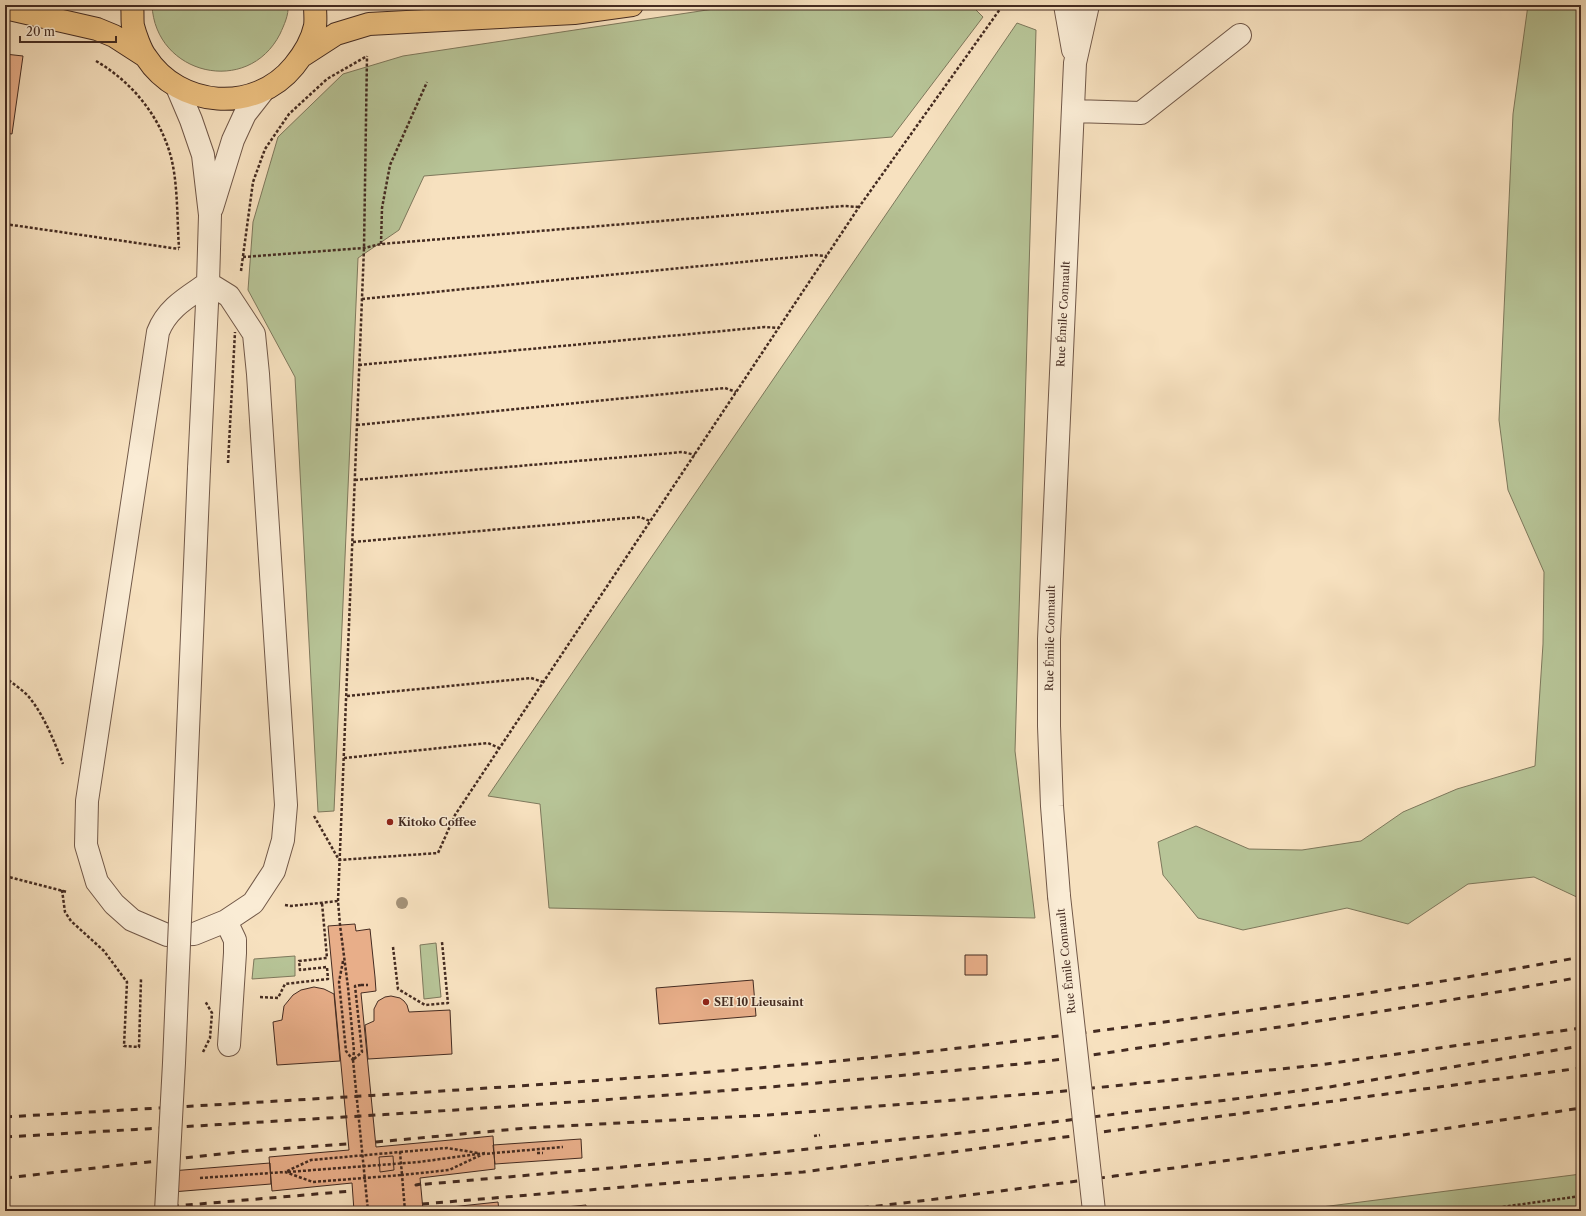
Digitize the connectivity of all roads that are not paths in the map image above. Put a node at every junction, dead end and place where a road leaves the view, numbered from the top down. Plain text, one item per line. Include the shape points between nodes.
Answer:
1 (132, 5) edge
2 (316, 5) edge
3 (632, 5) edge
4 (1065, 5) edge
5 (1088, 5) edge
6 (5, 8) edge
7 (1240, 34) dead end
8 (145, 56) junction
9 (302, 56) junction
10 (1075, 63) junction
11 (177, 87) junction
12 (263, 91) junction
13 (1073, 111) junction
14 (210, 214) junction
15 (208, 283) junction
16 (226, 921) junction
17 (229, 1045) dead end
18 (166, 1211) edge
19 (1094, 1211) edge

1 - 8 main road via 133,27
2 - 9 main road via 315,26
3 - 9 main road via 574,14 369,24 336,34
4 - 10 street, Rue Émile Connault
5 - 10 street, Rue Émile Connault
6 - 8 main road via 97,29 114,36
7 - 13 street via 1141,113
8 - 11 main road via 159,74
9 - 12 main road via 286,76
10 - 13 street, Rue Émile Connault
11 - 12 main road via 205,98 235,99
11 - 14 street via 192,120 203,155
12 - 14 street via 245,114 233,140
13 - 19 street, Rue Émile Connault, bridge via 1049,639 1049,726 1059,896
14 - 15 street
15 - 16 street via 229,296 254,334 286,805 283,840 274,871 253,903
15 - 16 street via 177,304 167,314 158,332 87,801 86,845 97,882 114,904 132,920 166,935 194,934
15 - 18 street, bridge
16 - 17 street via 235,940

